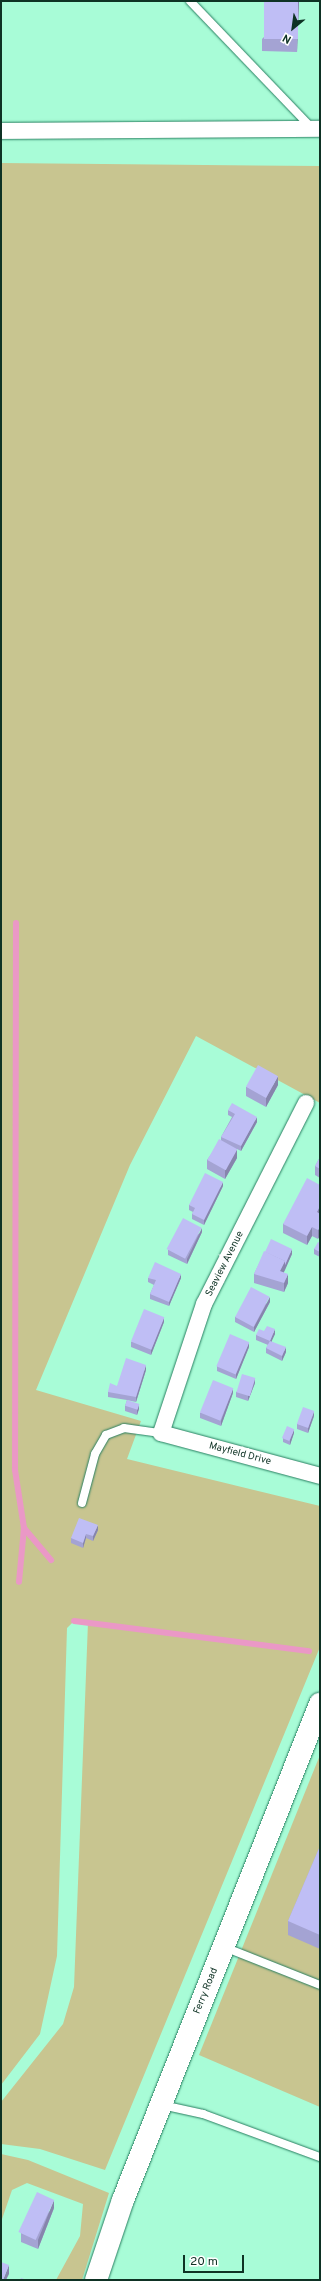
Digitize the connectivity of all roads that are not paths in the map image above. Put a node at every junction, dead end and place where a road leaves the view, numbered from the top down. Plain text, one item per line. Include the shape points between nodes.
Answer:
1 (190, 1) edge
2 (316, 129) edge
3 (1, 130) edge
4 (306, 1103) dead end
5 (161, 1433) junction
6 (320, 1476) edge
7 (82, 1503) dead end
8 (320, 1704) edge
9 (224, 1947) junction
10 (320, 1985) edge
11 (161, 2105) junction
12 (320, 2157) edge
13 (96, 2280) edge

1 - 2 lane
2 - 3 street
4 - 5 street, Seaview Avenue via 204,1304
5 - 6 street, Mayfield Drive
5 - 7 lane via 124,1428 106,1436 90,1466
8 - 9 street, Ferry Road
9 - 10 lane
9 - 11 street, Ferry Road
11 - 12 lane via 203,2114
11 - 13 street, Ferry Road

